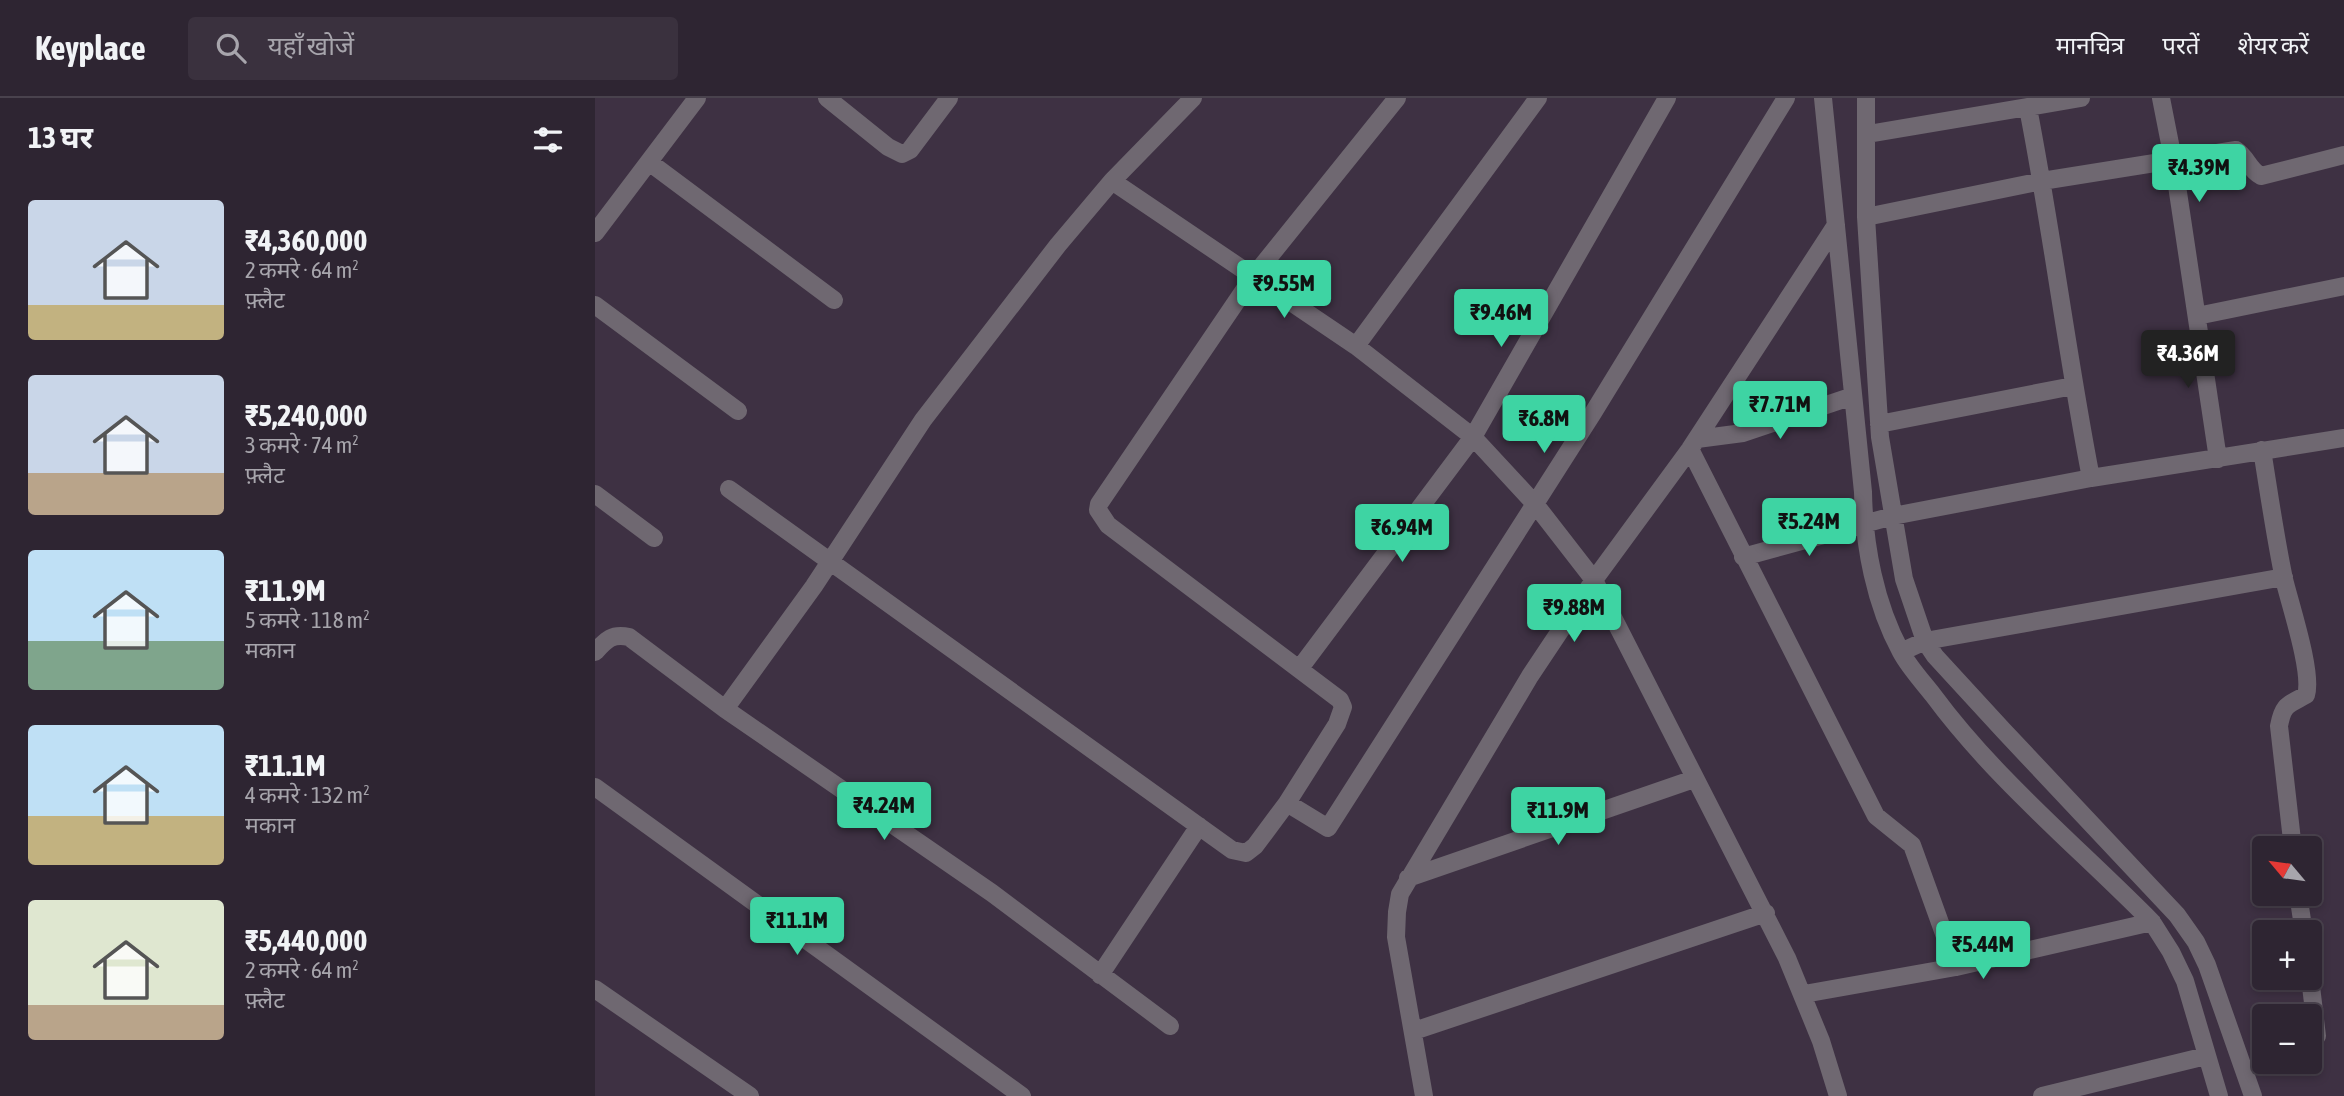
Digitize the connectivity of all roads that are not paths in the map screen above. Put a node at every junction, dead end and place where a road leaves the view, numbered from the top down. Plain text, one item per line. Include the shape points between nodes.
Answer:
1 (697, 98) edge
2 (827, 98) edge
3 (949, 98) edge
4 (1193, 98) edge
5 (1397, 98) edge
6 (1538, 98) edge
7 (1786, 98) edge
8 (1823, 98) edge
9 (1866, 98) edge
10 (2081, 98) edge
11 (2161, 98) edge
12 (1661, 100) edge
13 (2028, 108) junction
14 (1868, 134) junction
15 (2344, 155) edge
16 (2173, 159) junction
17 (649, 162) junction
18 (1112, 181) junction
19 (2042, 181) junction
20 (1866, 217) junction
21 (1836, 225) junction
22 (595, 233) edge
23 (1253, 276) junction
24 (2344, 286) edge
25 (834, 300) dead end
26 (595, 305) edge
27 (2197, 316) junction
28 (1356, 346) junction
29 (2073, 386) junction
30 (1853, 396) junction
31 (739, 411) dead end
32 (1879, 424) junction
33 (1473, 437) junction
34 (2344, 438) edge
35 (1693, 444) junction
36 (2262, 450) junction
37 (2218, 459) junction
38 (2091, 478) junction
39 (729, 489) dead end
40 (595, 494) edge
41 (1535, 504) junction
42 (1893, 516) junction
43 (1864, 523) junction
44 (654, 538) dead end
45 (1743, 557) junction
46 (830, 562) junction
47 (2284, 578) junction
48 (1594, 579) junction
49 (1925, 641) junction
50 (595, 652) edge
51 (1901, 652) junction
52 (1300, 668) junction
53 (725, 709) junction
54 (1694, 779) junction
55 (595, 787) edge
56 (1287, 803) junction
57 (1199, 826) junction
58 (2292, 836) edge
59 (1408, 878) junction
60 (1766, 913) junction
61 (2152, 922) junction
62 (1956, 967) junction
63 (1100, 975) junction
64 (595, 989) edge
65 (1804, 994) junction
66 (1170, 1026) dead end
67 (1414, 1031) junction
68 (2206, 1056) junction
69 (750, 1096) edge
70 (1022, 1096) edge
71 (1424, 1096) edge
72 (1838, 1096) edge
73 (2042, 1096) edge
74 (2219, 1096) edge
75 (2253, 1096) edge

1 - 17 street
2 - 3 street via 902,154 910,150
4 - 18 street
5 - 23 street
6 - 28 street
7 - 41 street
8 - 21 street
9 - 14 street
10 - 13 street
11 - 16 street
12 - 33 street
13 - 14 street
13 - 19 street
14 - 20 street
15 - 16 street via 2261,176 2237,150
16 - 19 street
16 - 27 street
17 - 22 street
17 - 25 street
18 - 23 street
18 - 46 street via 923,420
19 - 20 street
19 - 29 street
20 - 32 street
21 - 30 street
21 - 35 street
23 - 28 street
23 - 52 street via 1098,510 1108,525
24 - 27 street
26 - 31 street
27 - 37 street
28 - 33 street
29 - 32 street
29 - 38 street
30 - 35 street via 1743,433
30 - 43 street
32 - 42 street
33 - 41 street
33 - 52 street
34 - 36 street
35 - 45 street
35 - 48 street
36 - 37 street
36 - 47 street
37 - 38 street
38 - 42 street
39 - 46 street
40 - 44 street
41 - 48 street
41 - 56 street via 1328,828
42 - 43 street
42 - 49 street via 1904,579
43 - 45 street
43 - 51 street via 1881,604
45 - 62 street via 1876,816 1912,845
46 - 53 street
46 - 57 street
47 - 49 street
47 - 58 street via 2308,689 2283,710 2279,726
48 - 54 street
48 - 59 street
49 - 51 street
49 - 75 street via 2177,915 2207,965
50 - 53 street via 615,635 629,637
51 - 61 street via 1960,732
52 - 56 street via 1343,707 1338,724
53 - 63 street via 992,894
54 - 59 street
54 - 60 street
55 - 70 street
56 - 57 street via 1246,853 1232,850
57 - 63 street
59 - 67 street via 1400,894 1396,937
60 - 65 street
60 - 67 street
61 - 62 street
61 - 68 street via 2185,981
62 - 65 street
63 - 66 street
64 - 69 street
65 - 72 street
67 - 71 street
68 - 73 street
68 - 74 street

